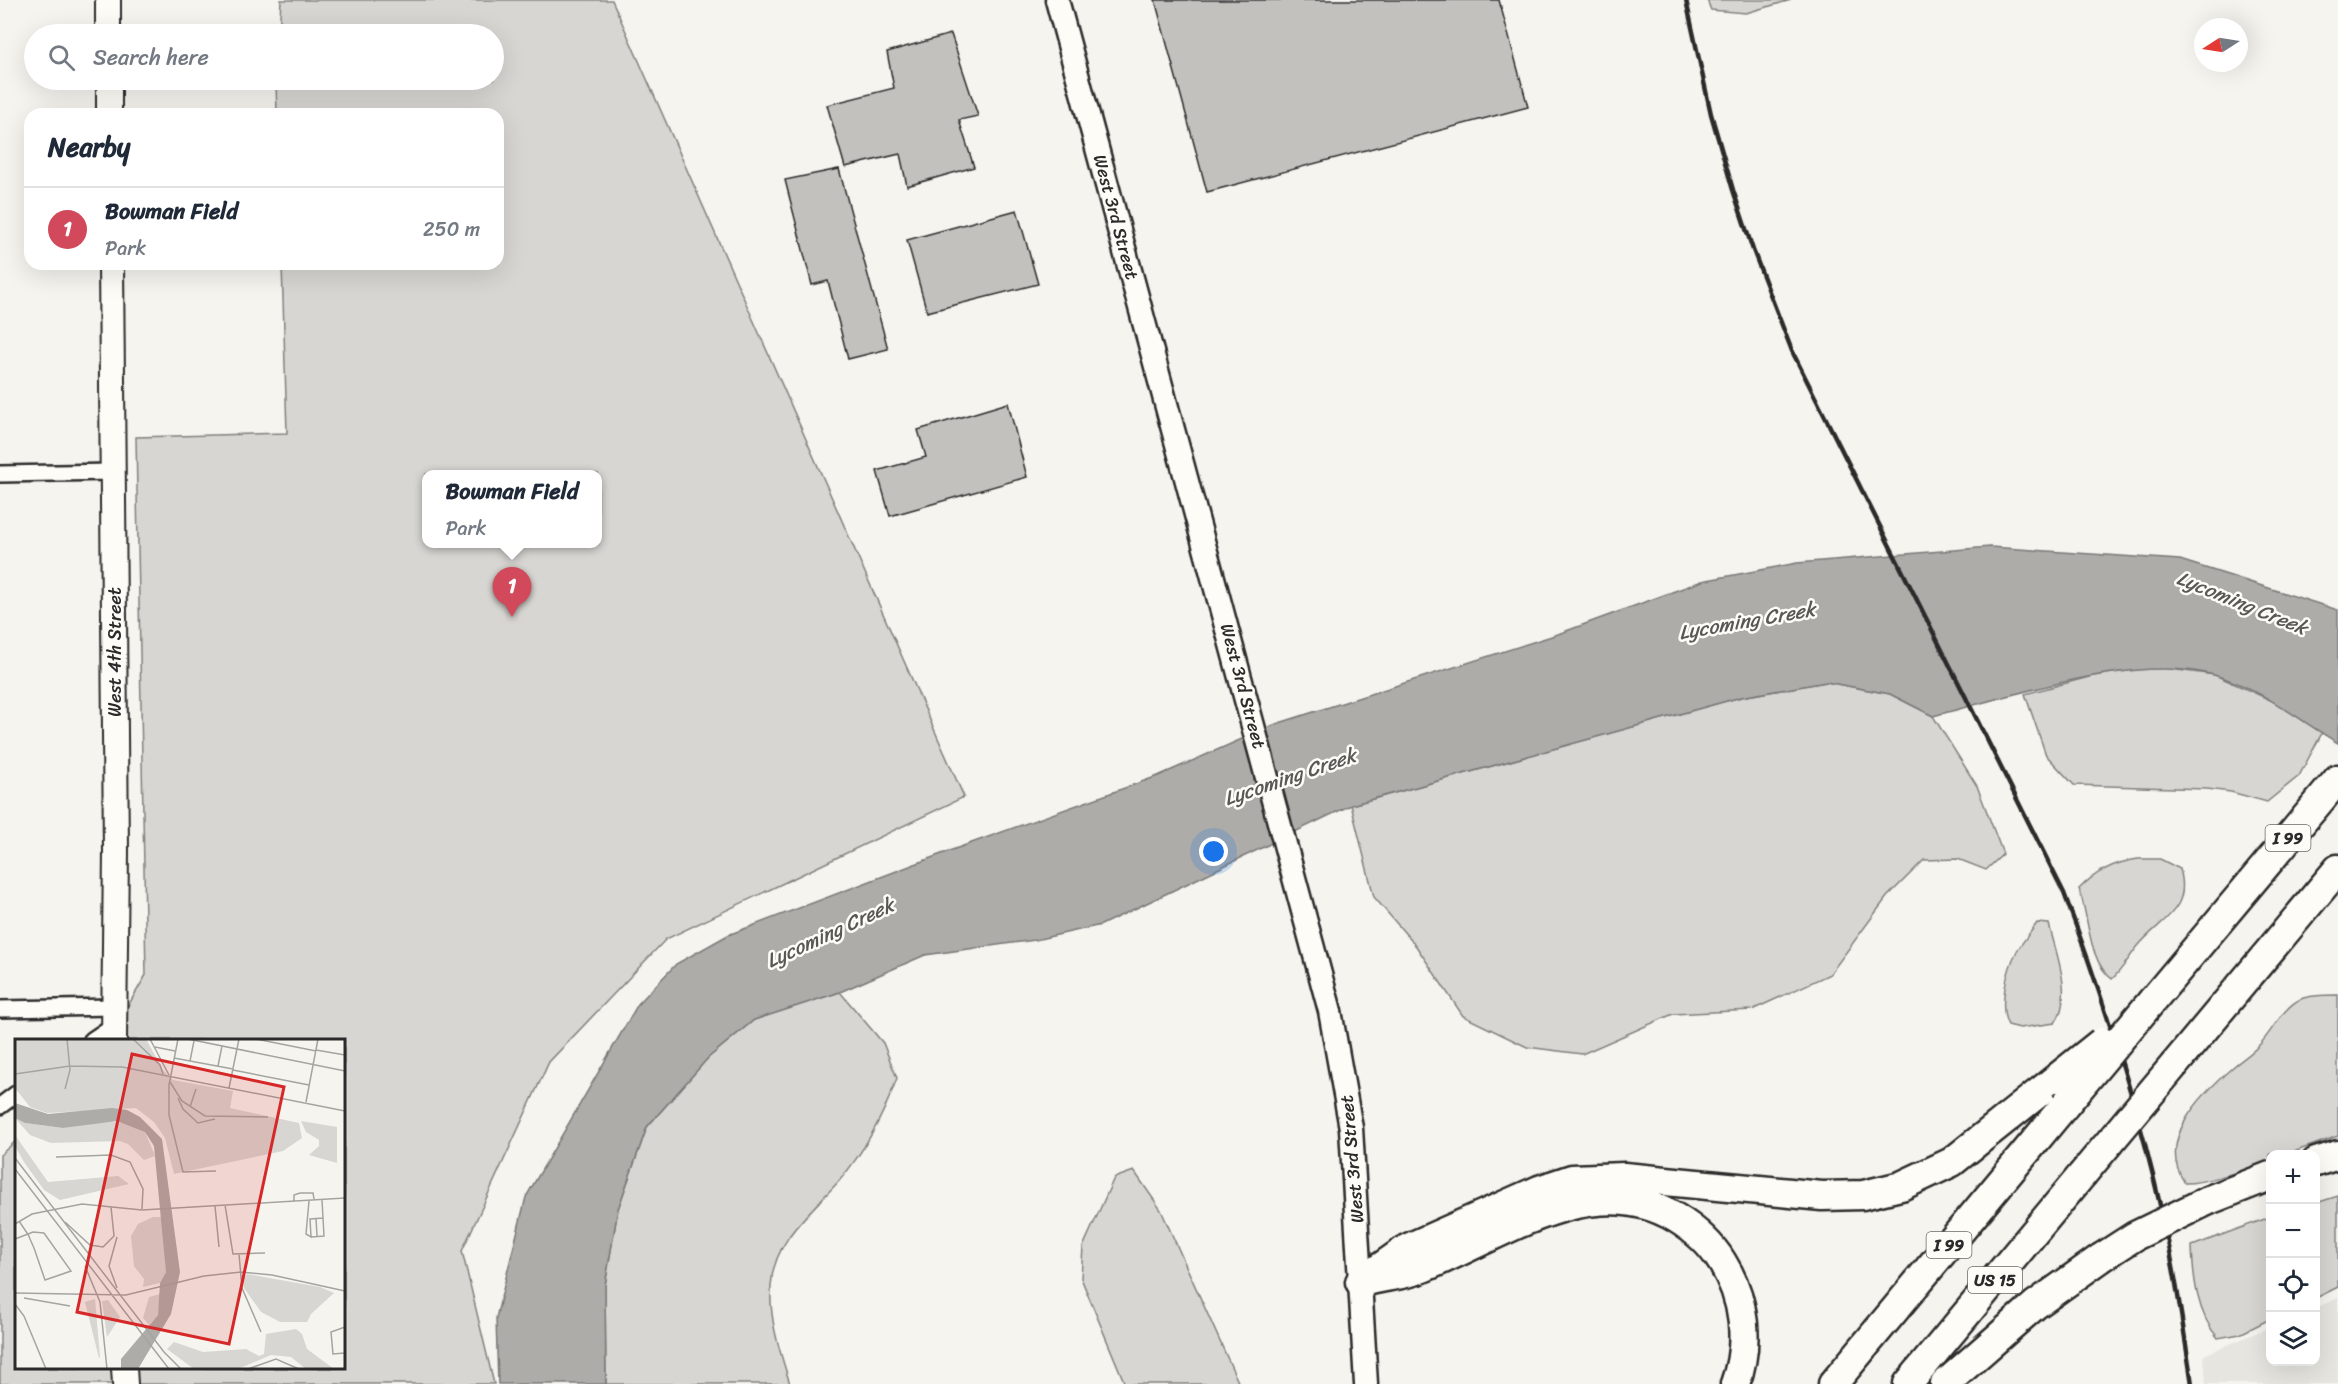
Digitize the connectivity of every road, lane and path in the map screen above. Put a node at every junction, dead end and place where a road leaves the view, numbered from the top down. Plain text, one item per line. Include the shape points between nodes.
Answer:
1 (108, 0) edge
2 (1057, 0) edge
3 (108, 24) edge
4 (109, 90) edge
5 (109, 108) edge
6 (111, 270) edge
7 (113, 472) junction
8 (0, 474) edge
9 (2338, 778) edge
10 (2338, 869) edge
11 (2152, 1001) junction
12 (0, 1009) edge
13 (114, 1024) edge
14 (95, 1039) edge
15 (15, 1095) edge
16 (0, 1106) edge
17 (2338, 1155) edge
18 (2320, 1161) edge
19 (2266, 1178) edge
20 (1360, 1282) junction
21 (124, 1369) edge
22 (125, 1384) edge
23 (1366, 1384) edge
24 (1735, 1384) edge
25 (1833, 1384) edge
26 (1908, 1384) edge
27 (1945, 1384) edge

1 - 3 main road
2 - 20 main road, West 3rd Street via 1308,926 1346,1087
4 - 5 main road
6 - 7 main road, West 4th Street
7 - 8 street
7 - 13 main road, West 4th Street
9 - 11 highway, I 99
10 - 26 highway, US 15, bridge
11 - 20 highway, bridge via 1952,1162 1901,1186 1863,1195 1822,1196 1624,1177 1572,1179 1408,1248
11 - 25 highway, I 99, bridge
12 - 13 street
13 - 14 street
15 - 16 street
17 - 18 highway
19 - 27 highway, bridge via 2135,1236 2035,1305
20 - 23 main road, West 3rd Street
20 - 24 highway via 1418,1270 1577,1203 1605,1200 1639,1204 1684,1223 1710,1246 1729,1272 1740,1302 1744,1329 1742,1360
21 - 22 main road

